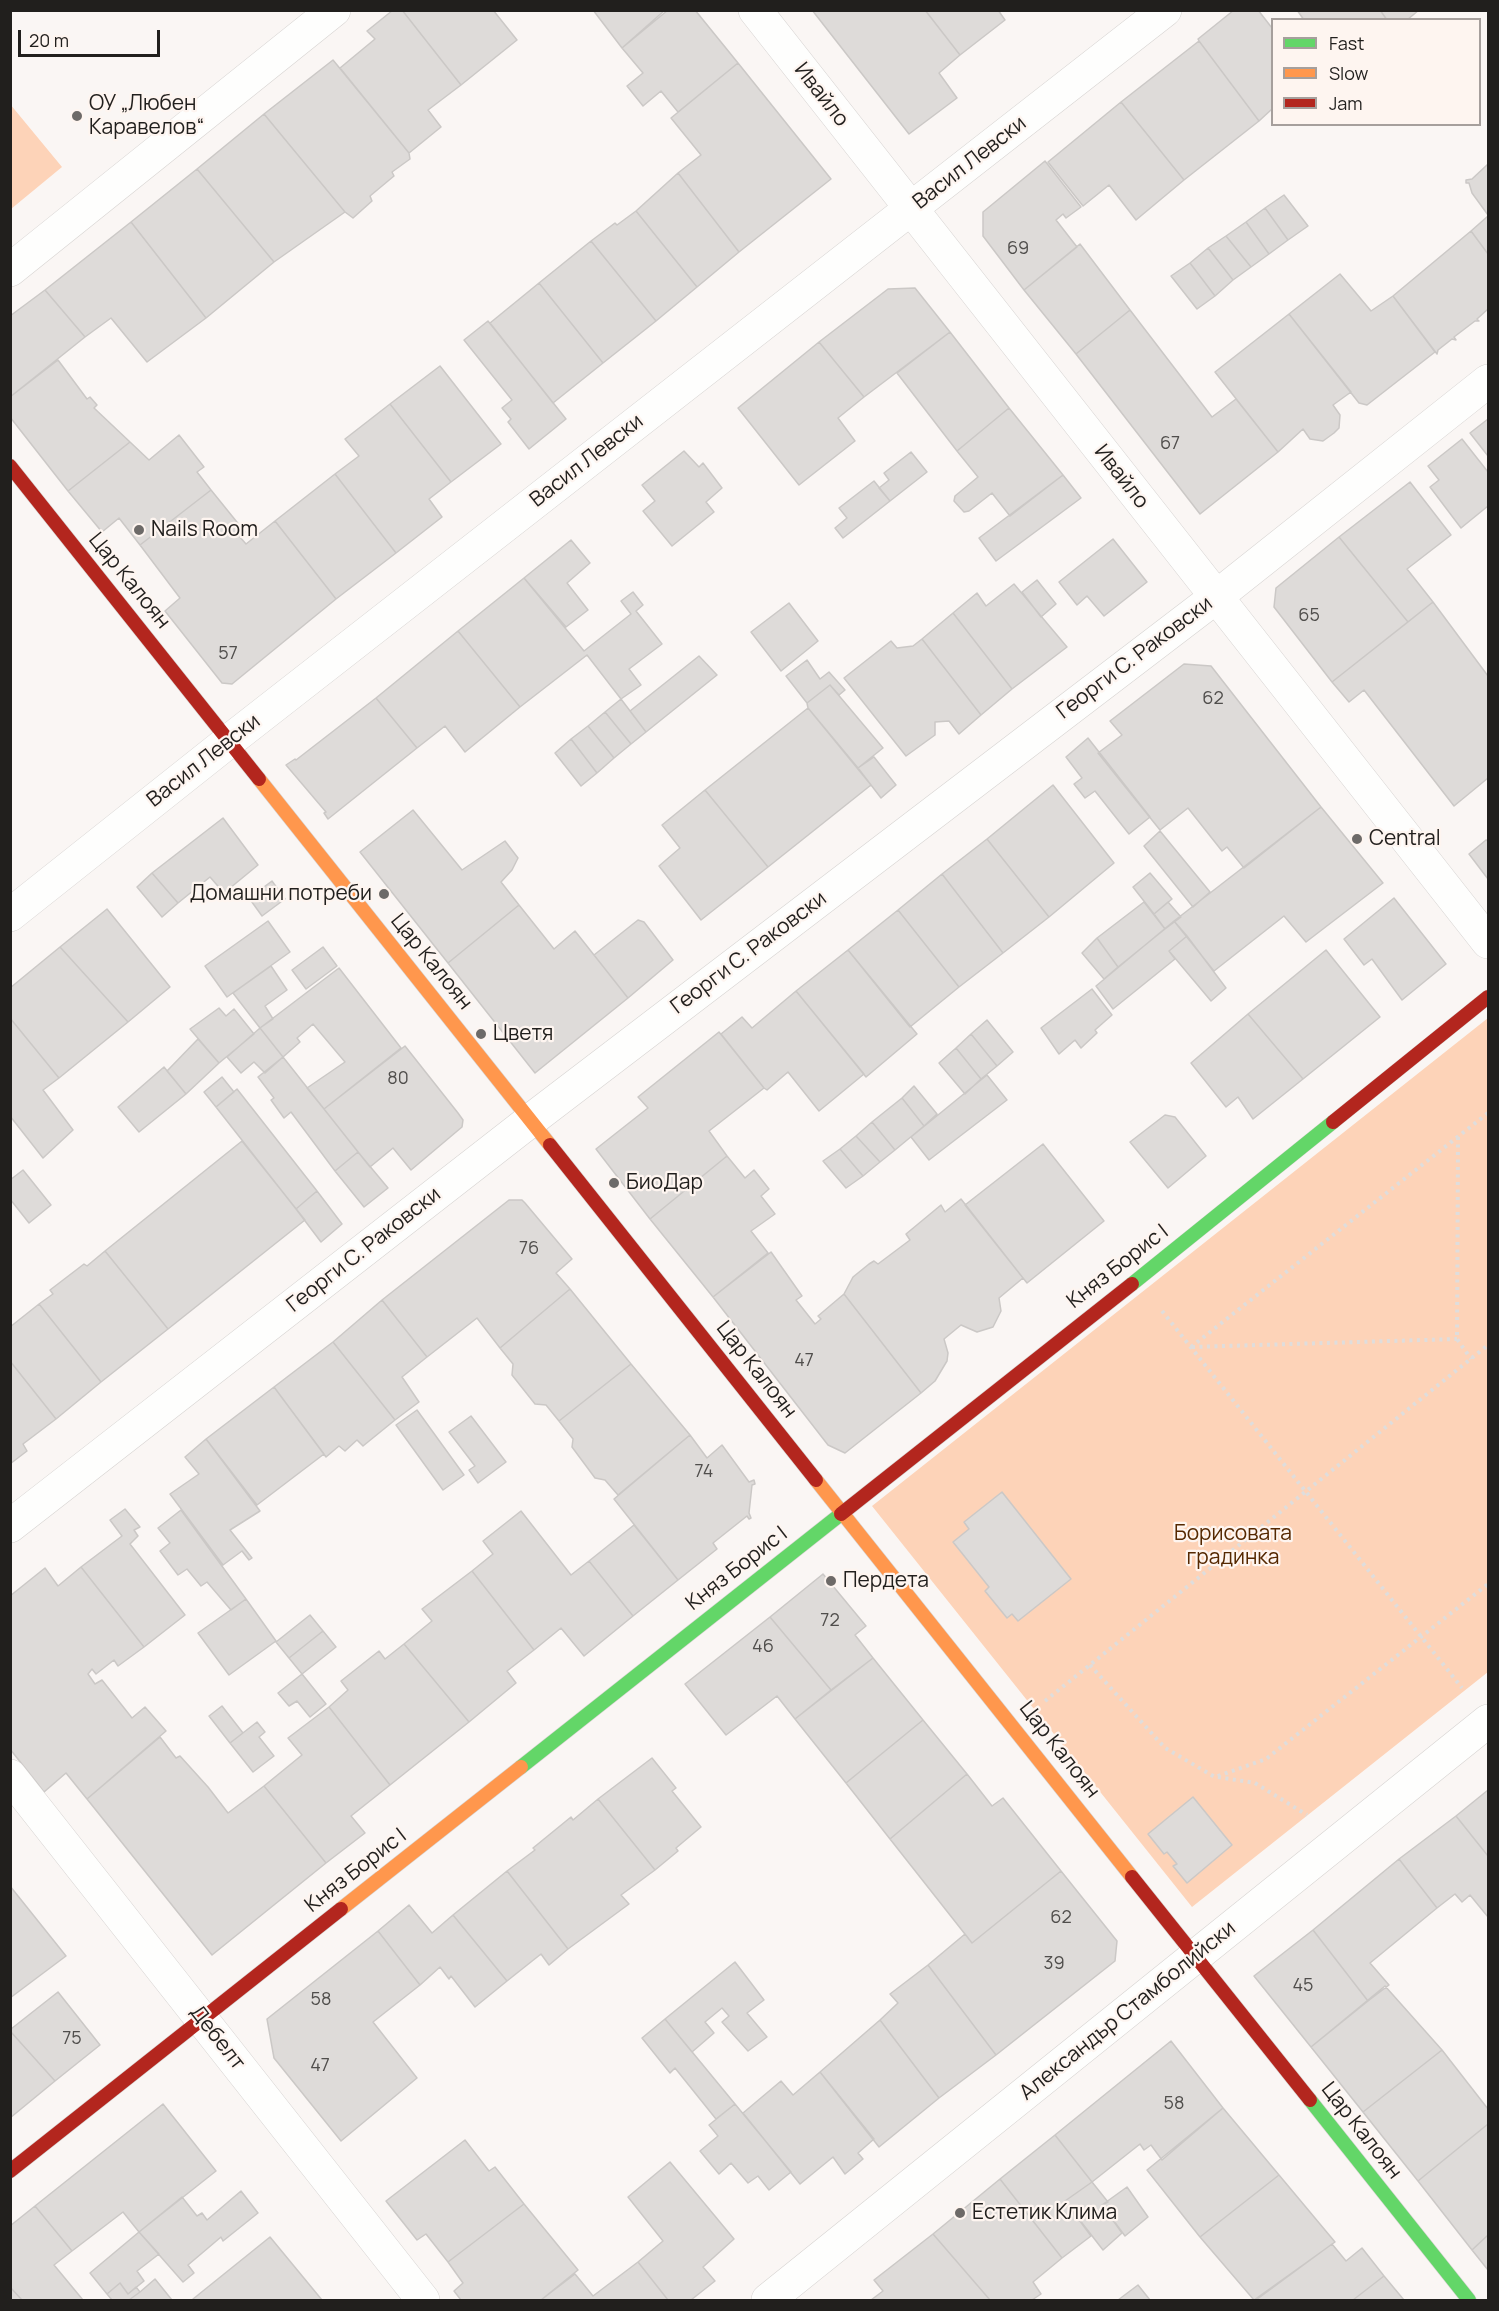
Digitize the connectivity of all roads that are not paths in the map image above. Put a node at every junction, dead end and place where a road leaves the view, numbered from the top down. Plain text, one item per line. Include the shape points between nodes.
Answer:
1 (334, 10) edge
2 (755, 10) edge
3 (1165, 10) edge
4 (910, 209) junction
5 (10, 270) edge
6 (1488, 381) edge
7 (10, 466) edge
8 (1216, 597) junction
9 (229, 741) junction
10 (10, 915) edge
11 (1488, 942) edge
12 (1488, 997) edge
13 (531, 1120) junction
14 (842, 1512) junction
15 (10, 1526) edge
16 (1488, 1721) edge
17 (10, 1776) edge
18 (1196, 1957) junction
19 (202, 2020) junction
20 (10, 2171) edge
21 (423, 2301) edge
22 (768, 2301) edge
23 (1469, 2301) edge

1 - 5 street
2 - 4 street, Ивайло
3 - 4 street, Васил Левски
4 - 8 street, Ивайло
4 - 9 street, Васил Левски
6 - 8 street, Георги С. Раковски
7 - 9 street, Цар Калоян
8 - 11 street, Ивайло
8 - 13 street, Георги С. Раковски
9 - 10 street, Васил Левски
9 - 13 street, Цар Калоян
12 - 14 street, Княз Борис I
13 - 14 street, Цар Калоян
13 - 15 street, Георги С. Раковски
14 - 18 street, Цар Калоян
14 - 19 street, Княз Борис I
16 - 18 street, Александър Стамболийски
17 - 19 street, Дебелт
18 - 22 street, Александър Стамболийски
18 - 23 street, Цар Калоян
19 - 20 street, Княз Борис I
19 - 21 street, Дебелт

